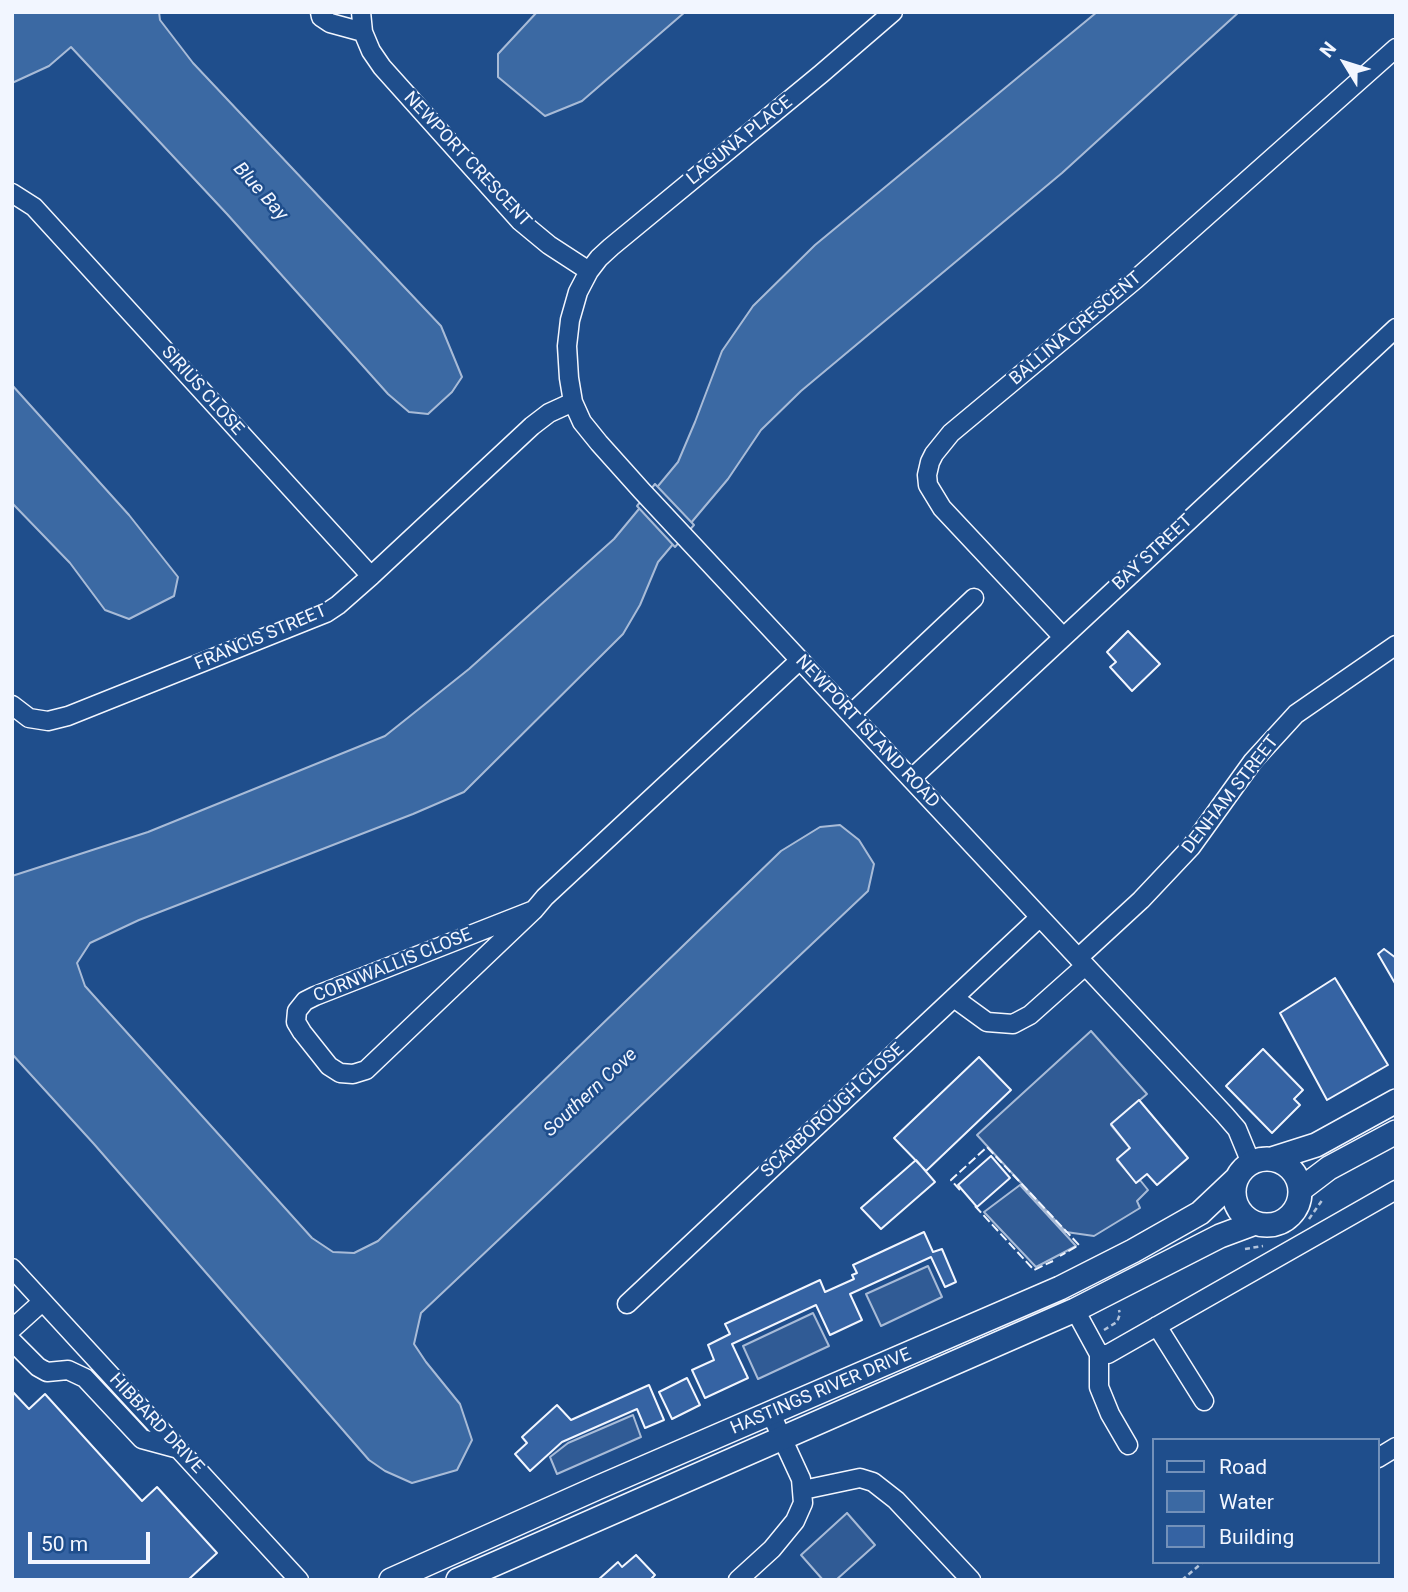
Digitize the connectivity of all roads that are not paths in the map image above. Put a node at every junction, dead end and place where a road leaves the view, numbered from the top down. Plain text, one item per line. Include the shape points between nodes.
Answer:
1 (320, 12) edge
2 (361, 12) edge
3 (892, 12) edge
4 (363, 32) junction
5 (1396, 48) edge
6 (12, 192) edge
7 (589, 271) junction
8 (1396, 328) edge
9 (573, 402) junction
10 (371, 576) junction
11 (974, 598) dead end
12 (1063, 637) junction
13 (1396, 645) edge
14 (800, 660) junction
15 (12, 705) edge
16 (851, 714) junction
17 (911, 779) junction
18 (534, 910) junction
19 (1040, 917) junction
20 (1081, 962) junction
21 (954, 998) junction
22 (1396, 1101) edge
23 (1396, 1132) edge
24 (1253, 1167) junction
25 (1300, 1190) junction
26 (1396, 1190) edge
27 (1255, 1223) junction
28 (12, 1268) edge
29 (43, 1302) junction
30 (627, 1304) dead end
31 (1075, 1310) junction
32 (1157, 1326) junction
33 (12, 1329) edge
34 (12, 1340) edge
35 (1099, 1354) junction
36 (1203, 1401) dead end
37 (771, 1414) junction
38 (782, 1437) junction
39 (1128, 1445) dead end
40 (1396, 1447) edge
41 (179, 1449) junction
42 (1380, 1457) edge
43 (803, 1490) junction
44 (299, 1580) edge
45 (391, 1580) edge
46 (458, 1580) edge
47 (738, 1580) edge
48 (971, 1580) edge

1 - 4 street via 330,23
2 - 4 street, NEWPORT CRESCENT
3 - 7 street, LAGUNA PLACE via 611,247
4 - 7 street, NEWPORT CRESCENT via 382,67 520,221
5 - 12 street, BALLINA CRESCENT via 1145,271 951,433 934,453 928,485 942,508
6 - 10 street, SIRIUS CLOSE via 34,207
7 - 9 street, NEWPORT ISLAND ROAD via 570,320 567,346
8 - 12 street, BAY STREET
9 - 10 street, FRANCIS STREET via 532,425
9 - 14 street, NEWPORT ISLAND ROAD via 599,443
10 - 15 street, FRANCIS STREET via 338,605 312,620 68,716 48,721 29,718
11 - 16 street
12 - 17 street, BAY STREET
13 - 20 street, DENHAM STREET via 1296,715 1254,761 1191,847
14 - 16 street, NEWPORT ISLAND ROAD
14 - 18 street, CORNWALLIS CLOSE
16 - 17 street, NEWPORT ISLAND ROAD
17 - 19 street, NEWPORT ISLAND ROAD
18 - 18 street, CORNWALLIS CLOSE via 366,1070 340,1073 329,1066 296,1022 297,1011 315,996
19 - 20 street, NEWPORT ISLAND ROAD
19 - 21 street, SCARBOROUGH CLOSE
20 - 21 street, DENHAM STREET via 1030,1015 1013,1024 987,1023
20 - 24 street, NEWPORT ISLAND ROAD via 1237,1129
21 - 30 street, SCARBOROUGH CLOSE
22 - 24 main road, HASTINGS RIVER DRIVE via 1316,1144
23 - 25 main road via 1329,1168
24 - 25 main road via 1283,1163 1298,1179
24 - 27 main road via 1234,1189 1234,1200
24 - 37 main road, HASTINGS RIVER DRIVE via 1200,1213 1080,1278
25 - 27 main road via 1299,1202 1286,1220 1265,1226
26 - 32 street
27 - 31 main road, HASTINGS RIVER DRIVE via 1220,1236
28 - 29 street, HIBBARD DRIVE
29 - 33 street
29 - 41 street, HIBBARD DRIVE
31 - 35 street
31 - 38 main road, HASTINGS RIVER DRIVE
32 - 35 street via 1108,1354
32 - 36 street
34 - 41 street via 47,1372 68,1370 85,1378 142,1439
35 - 39 street via 1099,1387
37 - 38 street
37 - 45 main road, HASTINGS RIVER DRIVE
38 - 43 street
38 - 46 main road, HASTINGS RIVER DRIVE
40 - 42 street
41 - 44 street, HIBBARD DRIVE
43 - 47 street via 795,1521
43 - 48 street via 860,1478 873,1482 896,1500

